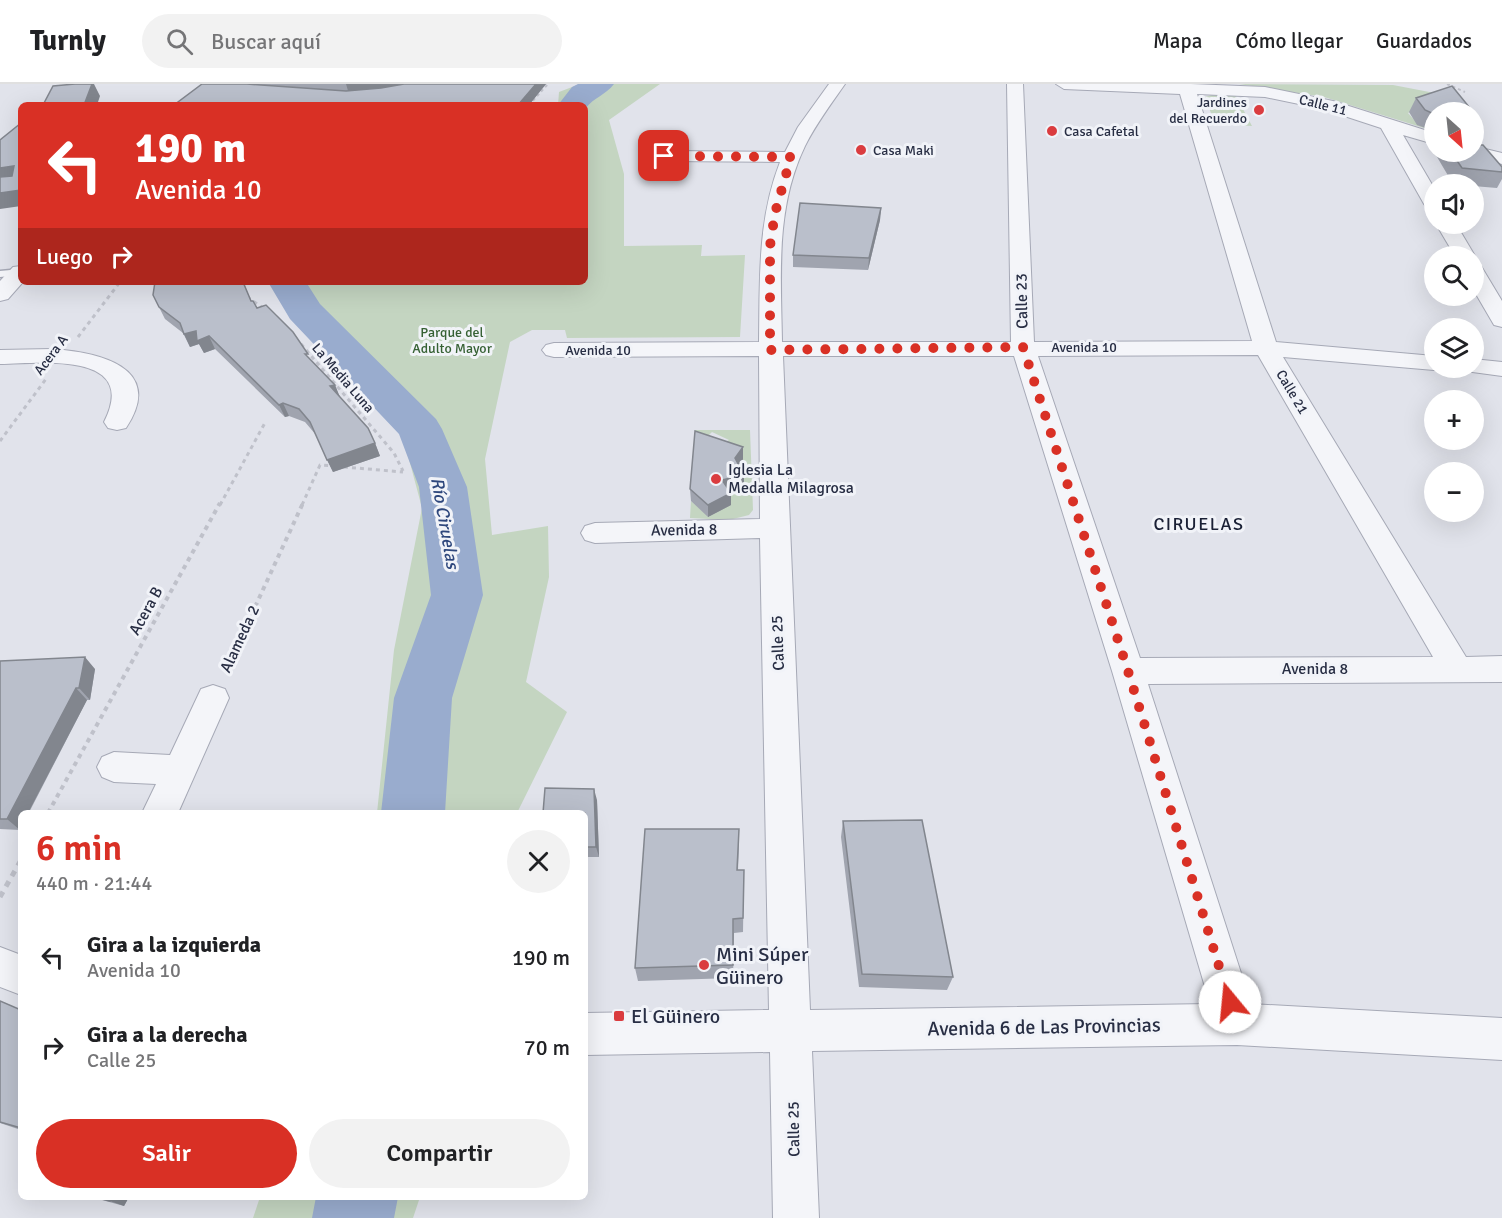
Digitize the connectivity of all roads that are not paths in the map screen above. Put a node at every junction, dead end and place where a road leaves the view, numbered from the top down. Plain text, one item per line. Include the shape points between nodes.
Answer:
1 (837, 84) edge
2 (1015, 84) edge
3 (1064, 84) edge
4 (1186, 88) junction
5 (1387, 123) junction
6 (1424, 136) edge
7 (1484, 154) edge
8 (664, 156) dead end
9 (791, 157) junction
10 (1502, 159) edge
11 (1424, 187) edge
12 (18, 272) edge
13 (0, 274) edge
14 (18, 275) edge
15 (1484, 290) edge
16 (0, 294) edge
17 (1502, 320) edge
18 (1023, 347) junction
19 (1266, 348) junction
20 (554, 350) dead end
21 (770, 350) junction
22 (0, 357) edge
23 (1424, 362) edge
24 (1484, 367) edge
25 (1502, 369) edge
26 (117, 422) dead end
27 (774, 528) junction
28 (594, 533) dead end
29 (1457, 669) junction
30 (1502, 669) edge
31 (1128, 671) junction
32 (213, 698) road end
33 (114, 767) dead end
34 (180, 770) junction
35 (161, 810) edge
36 (0, 967) edge
37 (18, 974) edge
38 (1237, 1024) junction
39 (792, 1030) junction
40 (588, 1034) edge
41 (1502, 1039) edge
42 (796, 1218) edge

1 - 9 street, Calle 25
2 - 18 street, Calle 23
3 - 4 street, Calle 11
4 - 5 street, Calle 11 via 1285,96
4 - 19 street, Calle 21
5 - 6 street, Calle 11
5 - 11 street
7 - 10 street
8 - 9 street
9 - 21 street, Calle 25 via 770,246
12 - 13 lane
14 - 16 street
15 - 17 street
18 - 19 street, Avenida 10
18 - 21 street, Avenida 10
18 - 31 street, Calle 23
19 - 23 street, Avenida 10
19 - 29 street, Calle 21
20 - 21 street, Avenida 10
21 - 27 street, Calle 25
22 - 26 street via 63,357 97,362 119,377 125,388
24 - 25 street
27 - 28 street, Avenida 8
27 - 39 street, Calle 25
29 - 30 street, Avenida 8
29 - 31 street, Avenida 8
31 - 38 street, Calle 23
32 - 34 street
33 - 34 street
34 - 35 street
36 - 37 street
38 - 39 street, Avenida 6 de Las Provincias
38 - 41 street, Avenida 6 de Las Provincias
39 - 40 street, Avenida 6 de Las Provincias
39 - 42 street, Calle 25

